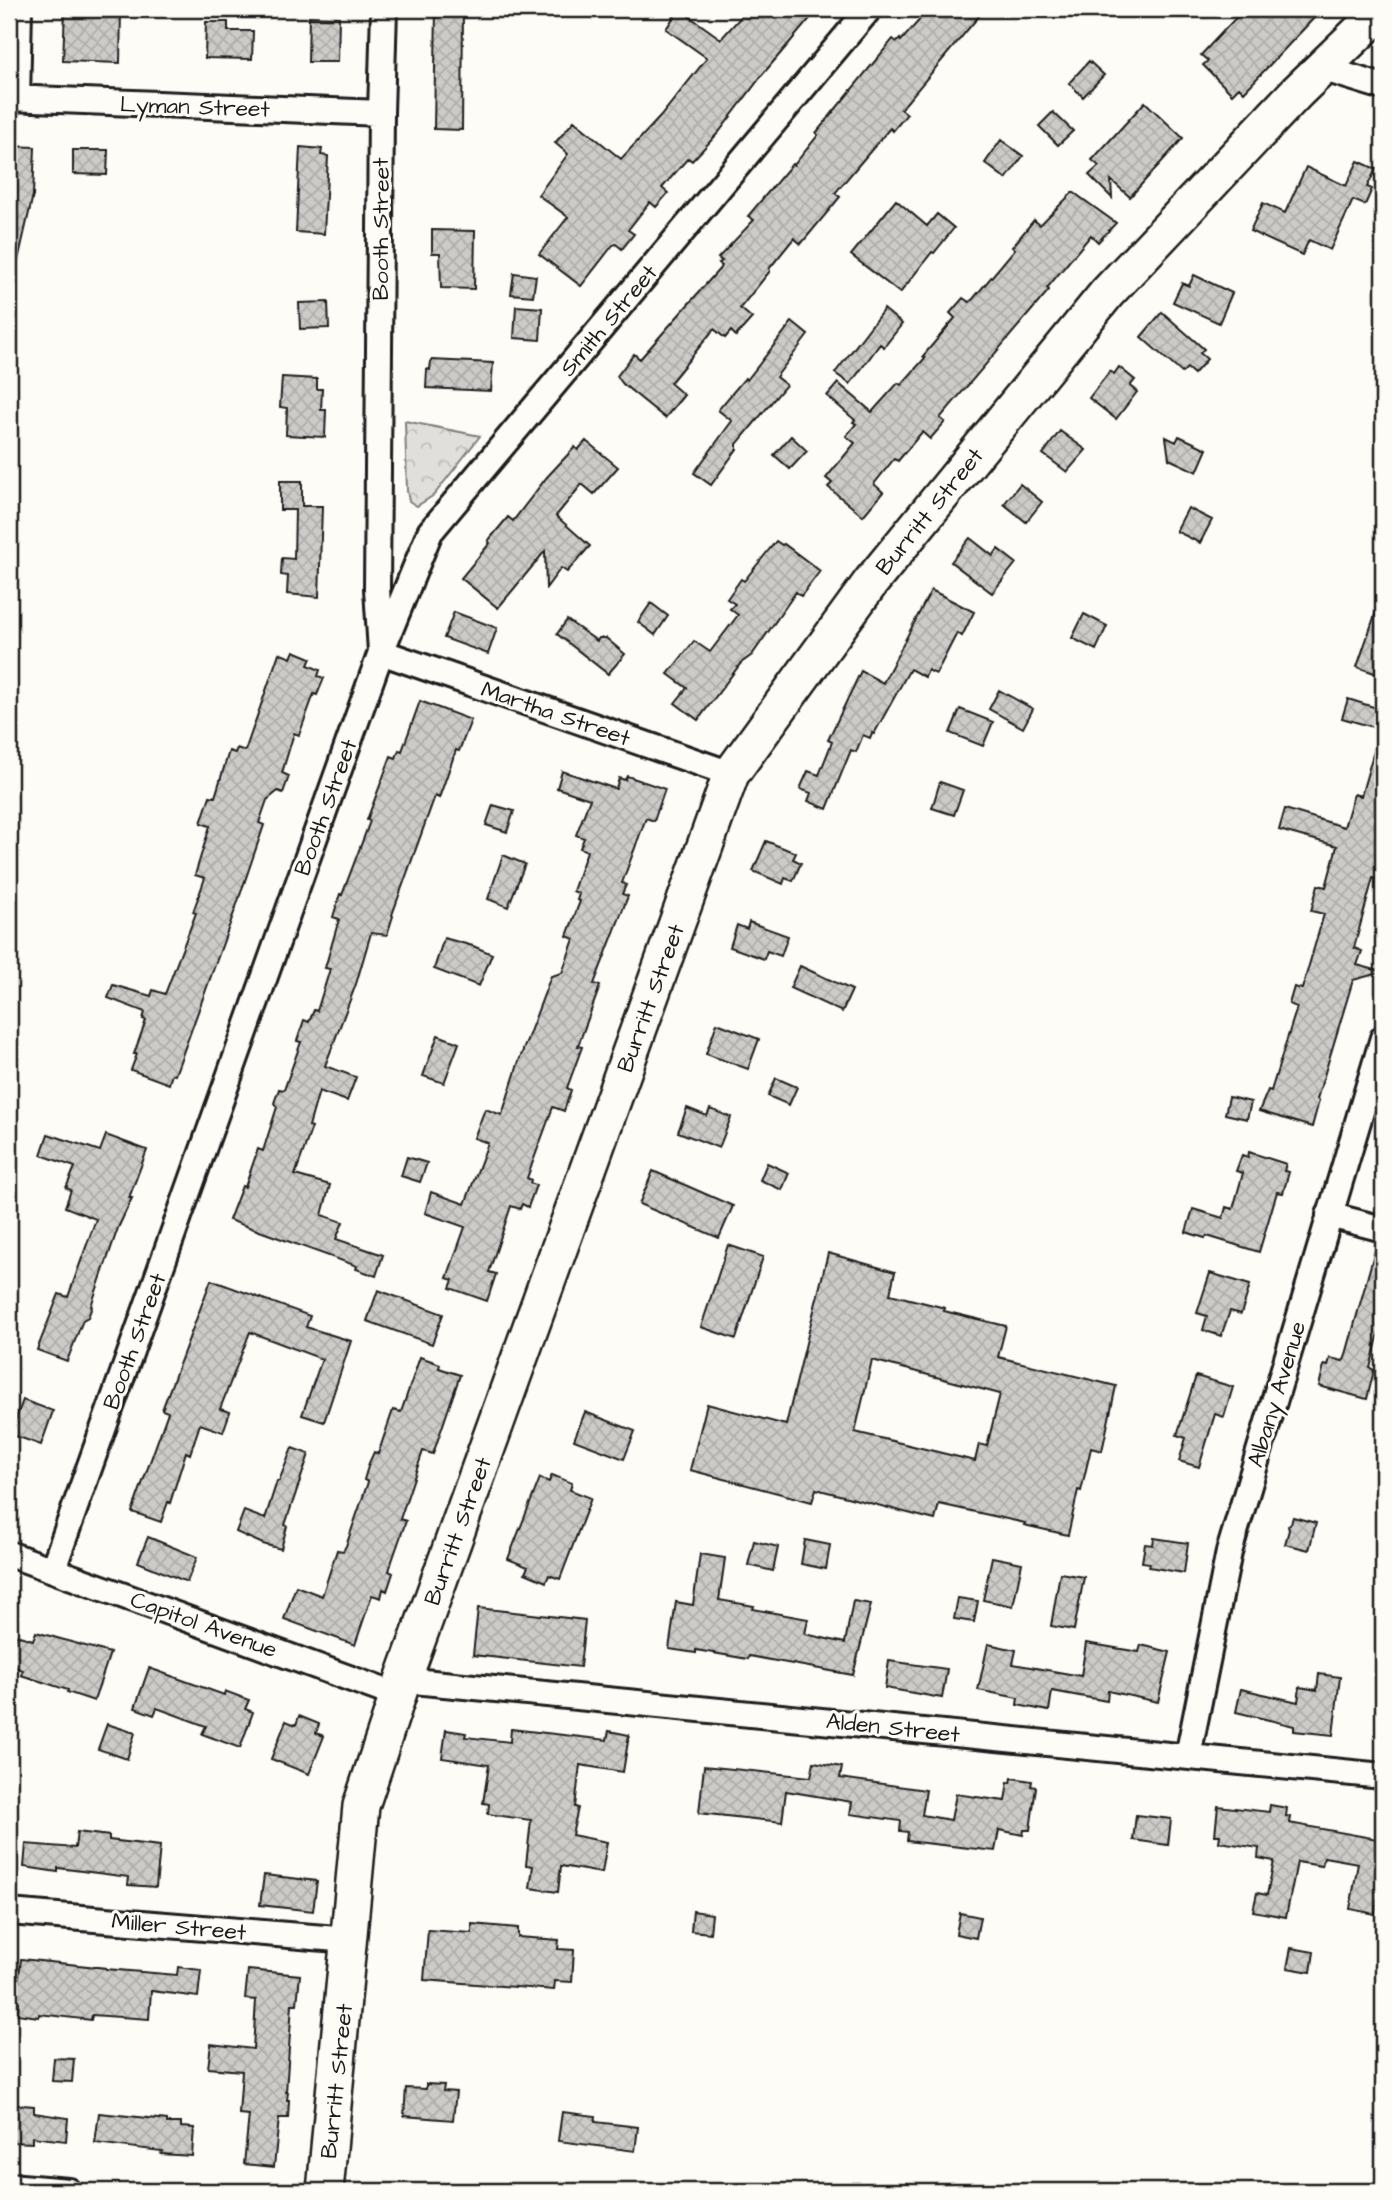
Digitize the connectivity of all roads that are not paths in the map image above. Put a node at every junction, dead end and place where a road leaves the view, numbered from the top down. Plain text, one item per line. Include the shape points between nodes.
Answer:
1 (19, 9) edge
2 (384, 9) edge
3 (869, 9) edge
4 (1383, 9) edge
5 (1321, 68) junction
6 (1383, 87) edge
7 (13, 99) edge
8 (381, 113) junction
9 (381, 652) junction
10 (731, 774) junction
11 (1383, 1038) edge
12 (1329, 1215) junction
13 (1383, 1229) edge
14 (9, 1554) edge
15 (53, 1569) junction
16 (400, 1688) junction
17 (1188, 1756) junction
18 (1383, 1776) edge
19 (9, 1912) edge
20 (349, 1940) junction
21 (9, 2186) edge
22 (69, 2191) edge
23 (325, 2191) edge

1 - 7 street
2 - 8 street, Booth Street
3 - 9 street, Smith Street via 430,532
4 - 5 street, Burritt Street
5 - 6 street
5 - 10 street, Burritt Street via 1098,305 871,582
7 - 8 street, Lyman Street
8 - 9 street, Booth Street via 377,589
9 - 10 street, Martha Street
9 - 15 street, Booth Street
10 - 16 street, Burritt Street
11 - 12 street, Albany Avenue
12 - 13 street
12 - 17 street, Albany Avenue via 1229,1552
14 - 15 street, Capitol Avenue
15 - 16 street, Capitol Avenue
16 - 17 street, Alden Street
16 - 20 street, Burritt Street via 361,1807
17 - 18 street, Alden Street
19 - 20 street, Miller Street
20 - 23 street, Burritt Street
21 - 22 street

